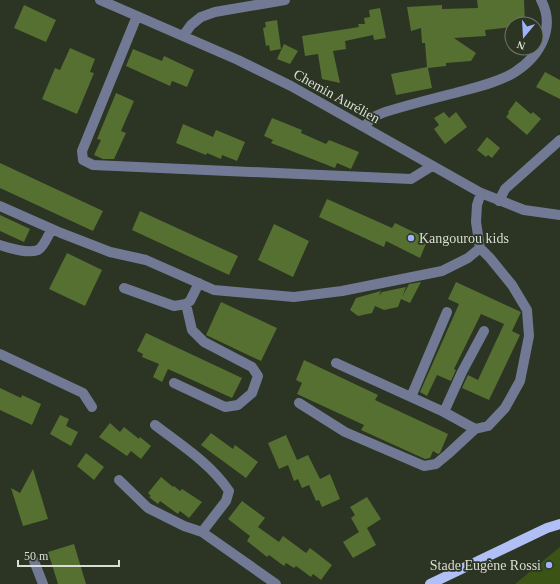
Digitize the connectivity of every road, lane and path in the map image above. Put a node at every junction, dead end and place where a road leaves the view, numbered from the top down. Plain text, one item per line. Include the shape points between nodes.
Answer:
1 (100, 0) edge
2 (285, 0) edge
3 (541, 0) edge
4 (136, 16) junction
5 (183, 36) junction
6 (364, 127) junction
7 (560, 140) edge
8 (432, 166) junction
9 (481, 193) junction
10 (499, 201) junction
11 (0, 206) edge
12 (560, 215) edge
13 (52, 229) junction
14 (0, 245) edge
15 (480, 248) junction
16 (199, 284) junction
17 (124, 288) dead end
18 (186, 304) junction
19 (447, 312) dead end
20 (484, 331) dead end
21 (0, 354) edge
22 (336, 363) dead end
23 (174, 383) dead end
24 (411, 396) junction
25 (299, 403) dead end
26 (92, 407) dead end
27 (444, 412) junction
28 (155, 424) dead end
29 (475, 429) junction
30 (119, 480) dead end
31 (560, 524) edge
32 (202, 532) junction
33 (34, 561) dead end
34 (43, 584) edge
35 (276, 584) edge
36 (430, 584) edge

1 - 4 street, Chemin Aurélien
2 - 5 street via 215,12 201,17
3 - 6 street via 548,20 546,34 536,55 515,72 484,85 384,112 373,117
4 - 5 street, Chemin Aurélien
4 - 8 street via 82,151 83,160 93,165 411,179
5 - 6 street, Chemin Aurélien via 291,86
6 - 8 street, Chemin Aurélien
7 - 10 street via 505,189
8 - 9 street, Chemin Aurélien
9 - 10 street, Chemin Aurélien
9 - 15 street via 476,222
10 - 12 street, Chemin Aurélien via 524,210
11 - 13 street
13 - 14 street via 38,250 21,251
13 - 16 street via 110,252 146,260
15 - 16 street via 468,258 442,271 342,291 294,296 214,290
15 - 29 street via 512,285 527,310 529,336 520,381 505,408 488,426
16 - 18 street
17 - 18 street via 174,306
18 - 23 street via 192,330 204,342 252,367 258,376 252,393 238,405 225,407
19 - 24 street
20 - 27 street
21 - 26 street via 83,392
22 - 24 street
24 - 27 street
25 - 29 street via 346,432 424,466 436,464
27 - 29 street
28 - 32 street via 200,459 229,491 226,501
30 - 32 street via 148,508
31 - 36 main road
32 - 35 street
33 - 34 street

